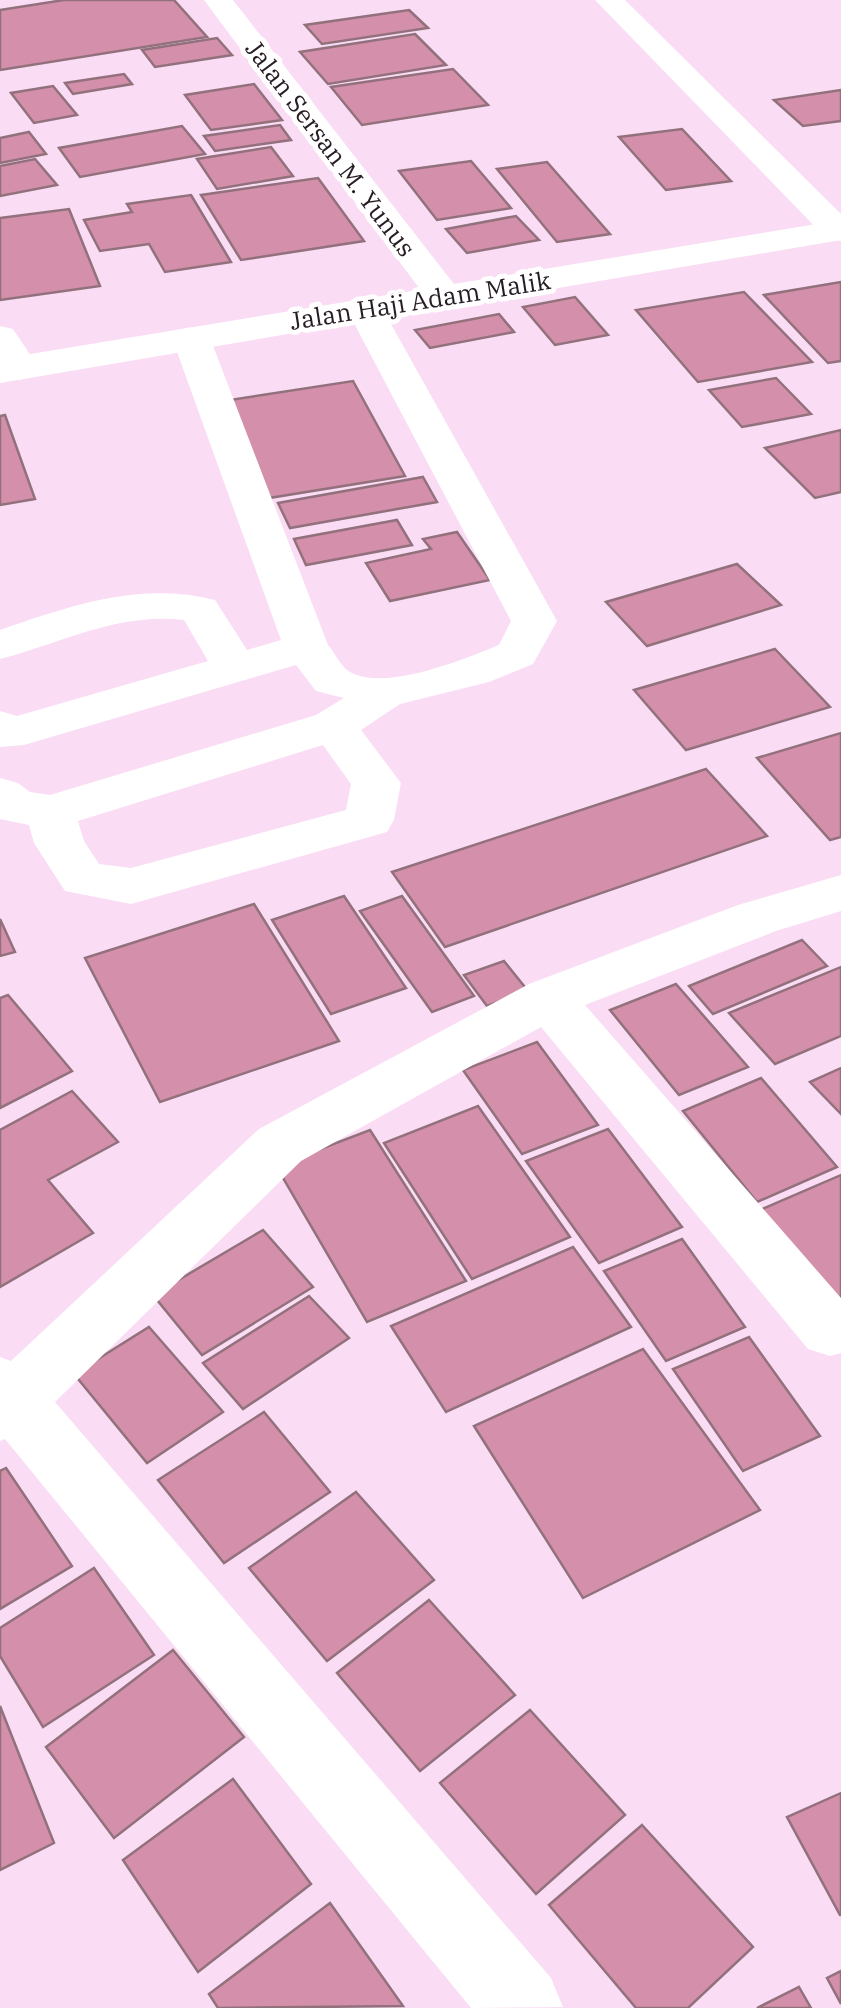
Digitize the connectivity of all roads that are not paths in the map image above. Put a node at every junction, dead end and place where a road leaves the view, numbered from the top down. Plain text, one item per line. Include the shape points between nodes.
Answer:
1 (218, 0) edge
2 (609, 0) edge
3 (839, 230) edge
4 (444, 296) junction
5 (364, 308) junction
6 (191, 338) junction
7 (7, 359) edge
8 (0, 646) edge
9 (306, 647) junction
10 (236, 668) junction
11 (384, 694) junction
12 (333, 726) junction
13 (2, 734) edge
14 (0, 794) edge
15 (50, 811) junction
16 (841, 893) edge
17 (548, 998) junction
18 (830, 1330) dead end
19 (5, 1399) edge
20 (522, 2007) edge

1 - 4 street, Jalan Sersan M. Yunus
2 - 3 street
3 - 4 street, Jalan Haji Adam Malik
4 - 5 street, Jalan Haji Adam Malik
5 - 6 street, Jalan Haji Adam Malik
5 - 11 street via 534,621 517,654
6 - 7 street, Jalan Haji Adam Malik
6 - 9 street
8 - 10 street via 112,607 166,602 199,609
9 - 10 street
9 - 11 street via 332,681
10 - 13 street
11 - 12 street
12 - 15 street
12 - 15 street via 376,783 369,820 131,886 83,879
14 - 15 street via 17,807
16 - 17 street via 756,918
17 - 18 street
17 - 19 street via 280,1145
19 - 20 street

